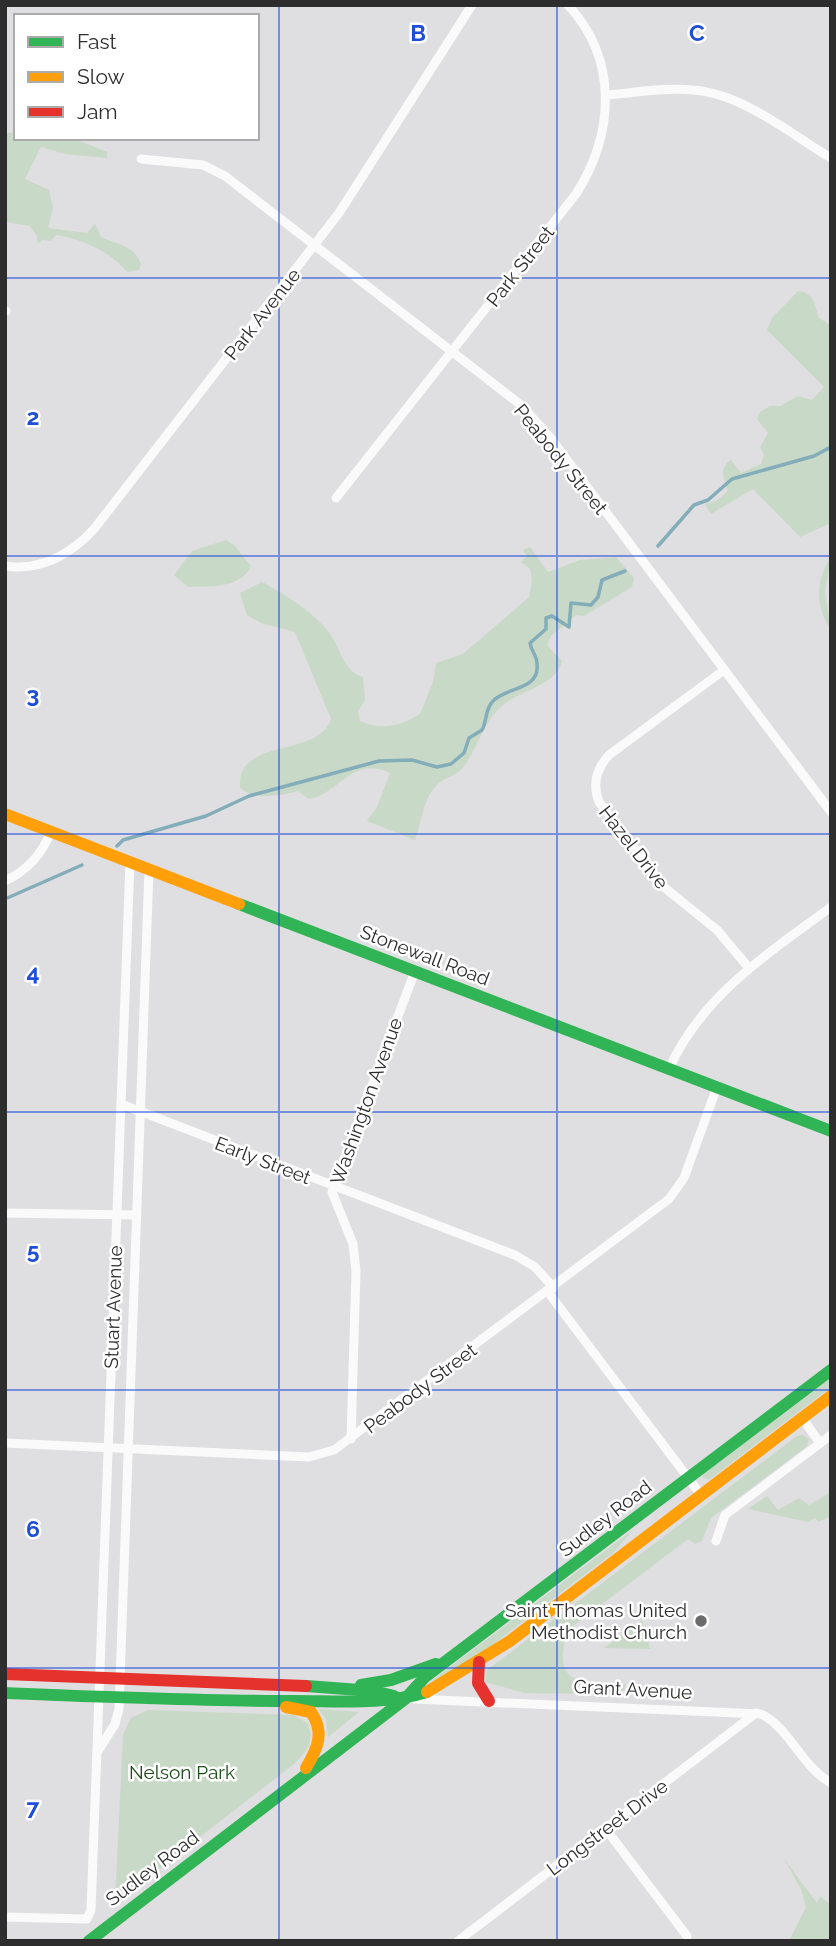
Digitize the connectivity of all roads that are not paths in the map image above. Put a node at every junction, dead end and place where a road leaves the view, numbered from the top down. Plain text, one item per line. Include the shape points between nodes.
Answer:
1 (472, 5) edge
2 (568, 5) edge
3 (607, 94) junction
4 (831, 158) edge
5 (141, 159) dead end
6 (315, 245) junction
7 (452, 351) junction
8 (336, 498) dead end
9 (5, 566) edge
10 (724, 670) junction
11 (831, 812) edge
12 (5, 814) edge
13 (51, 832) junction
14 (130, 862) junction
15 (149, 869) junction
16 (5, 881) edge
17 (831, 907) edge
18 (749, 968) junction
19 (415, 971) junction
20 (669, 1069) junction
21 (717, 1087) junction
22 (121, 1104) junction
23 (140, 1112) junction
24 (831, 1131) edge
25 (333, 1187) junction
26 (5, 1213) edge
27 (117, 1214) junction
28 (136, 1215) junction
29 (551, 1290) junction
30 (831, 1370) edge
31 (831, 1396) edge
32 (802, 1418) junction
33 (831, 1435) edge
34 (351, 1439) junction
35 (5, 1443) edge
36 (820, 1443) junction
37 (108, 1448) junction
38 (128, 1449) junction
39 (689, 1478) junction
40 (701, 1495) junction
41 (716, 1541) dead end
42 (450, 1659) junction
43 (478, 1662) junction
44 (5, 1674) edge
45 (100, 1678) junction
46 (120, 1678) junction
47 (336, 1688) junction
48 (5, 1693) edge
49 (99, 1697) junction
50 (119, 1698) junction
51 (266, 1699) junction
52 (405, 1699) junction
53 (489, 1702) junction
54 (756, 1713) junction
55 (97, 1753) junction
56 (302, 1775) junction
57 (831, 1783) edge
58 (606, 1828) junction
59 (5, 1917) edge
60 (687, 1936) dead end
61 (89, 1941) edge
62 (458, 1941) edge

1 - 6 street, Park Avenue
2 - 3 street, Park Street via 592,40
3 - 4 street via 709,92 745,106
3 - 7 street, Park Street via 600,148 585,180
5 - 6 street, Peabody Street via 184,161 214,169
6 - 7 street, Peabody Street
6 - 9 street, Park Avenue via 81,544 39,565
7 - 8 street, Park Street
7 - 10 street, Peabody Street via 534,418
10 - 11 street, Peabody Street
10 - 18 street, Hazel Drive via 609,755 597,775 596,792 665,888 717,930
12 - 13 main road, Stonewall Road
13 - 14 main road, Stonewall Road
13 - 16 street via 29,867
14 - 15 main road, Stonewall Road
14 - 22 street, Stuart Avenue
15 - 19 main road, Stonewall Road
15 - 23 street, Stuart Avenue
17 - 18 street
18 - 20 street via 698,1018
19 - 20 main road, Stonewall Road
19 - 25 street, Washington Avenue
20 - 21 main road, Stonewall Road
21 - 24 main road, Stonewall Road
21 - 29 street, Peabody Street via 677,1189
22 - 23 street, Early Street
22 - 27 street, Stuart Avenue
23 - 25 street, Early Street
23 - 28 street, Stuart Avenue
25 - 29 street, Early Street via 515,1255 535,1267
25 - 34 street, Washington Avenue via 332,1197 353,1244 356,1271
26 - 27 street
27 - 28 street
27 - 37 street, Stuart Avenue
28 - 38 street, Stuart Avenue
29 - 34 street, Peabody Street
29 - 39 street, Early Street
30 - 39 main road, Sudley Road
31 - 32 main road, Sudley Road
32 - 36 street
32 - 40 main road, Sudley Road
33 - 36 street
34 - 38 street, Peabody Street via 309,1457
35 - 37 street, Peabody Street
36 - 41 street via 725,1515
37 - 38 street, Peabody Street
37 - 45 street, Stuart Avenue
38 - 46 street, Stuart Avenue
39 - 40 street, Early Street
39 - 42 main road, Sudley Road
40 - 43 main road, Sudley Road
42 - 47 main road via 391,1680
42 - 52 main road, Sudley Road
43 - 52 main road, Sudley Road via 430,1691
43 - 53 main road via 479,1689
44 - 45 main road, Grant Avenue
45 - 46 main road, Grant Avenue
45 - 49 street, Stuart Avenue
46 - 47 main road, Grant Avenue
46 - 50 street, Stuart Avenue
47 - 52 main road, Grant Avenue via 373,1690
48 - 49 main road, Grant Avenue
49 - 50 main road, Grant Avenue
49 - 55 street, Stuart Avenue
50 - 51 main road, Grant Avenue
50 - 55 street, Stuart Avenue via 117,1719
51 - 52 main road, Grant Avenue
51 - 56 main road via 311,1712 320,1724 321,1741
52 - 53 street, Grant Avenue
52 - 56 main road, Sudley Road
53 - 54 street, Grant Avenue
54 - 57 street via 774,1723 811,1768
54 - 58 street, Longstreet Drive
55 - 59 street, Stuart Avenue via 87,1919
56 - 61 main road, Sudley Road
58 - 60 street
58 - 62 street, Longstreet Drive

